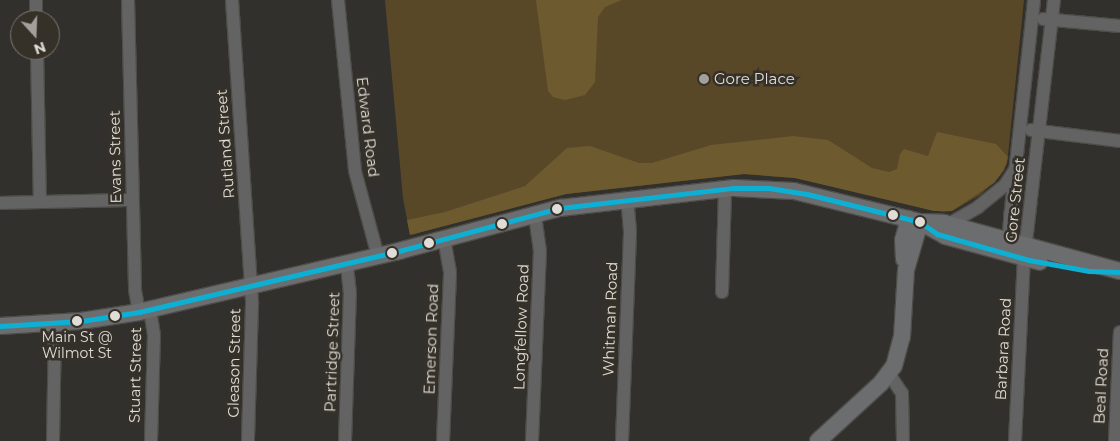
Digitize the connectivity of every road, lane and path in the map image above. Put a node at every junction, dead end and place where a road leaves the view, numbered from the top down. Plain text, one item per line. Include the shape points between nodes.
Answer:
1 (128, 0) edge
2 (232, 0) edge
3 (338, 0) edge
4 (1034, 0) edge
5 (1054, 0) edge
6 (1032, 18) junction
7 (1051, 19) junction
8 (1120, 26) edge
9 (36, 60) edge
10 (1020, 129) junction
11 (1039, 131) junction
12 (1120, 141) edge
13 (1016, 169) junction
14 (725, 189) junction
15 (627, 198) junction
16 (132, 200) junction
17 (40, 202) junction
18 (0, 203) edge
19 (535, 214) junction
20 (914, 221) junction
21 (947, 230) junction
22 (444, 239) junction
23 (1020, 250) junction
24 (378, 256) junction
25 (347, 263) junction
26 (906, 270) junction
27 (1120, 271) edge
28 (250, 286) junction
29 (722, 292) dead end
30 (144, 311) junction
31 (55, 324) junction
32 (0, 326) edge
33 (1120, 332) edge
34 (889, 374) junction
35 (53, 441) edge
36 (150, 441) edge
37 (248, 441) edge
38 (345, 441) edge
39 (443, 441) edge
40 (532, 441) edge
41 (622, 441) edge
42 (818, 441) edge
43 (903, 441) edge
44 (1015, 441) edge
45 (1115, 441) edge

1 - 16 street, Evans Street
2 - 28 street, Rutland Street
3 - 24 street, Edward Road via 355,171
4 - 6 street, Gore Street
5 - 7 street, Gore Street
6 - 7 street
6 - 10 street, Gore Street
7 - 8 street
7 - 11 street, Gore Street
9 - 17 street
10 - 11 street
10 - 13 street, Gore Street
11 - 12 street
11 - 23 street, Gore Street
13 - 21 street via 991,197
13 - 23 street, Gore Street
14 - 15 main road
14 - 20 main road via 794,191
14 - 29 street
15 - 19 main road
15 - 41 street, Whitman Road via 630,231
16 - 17 street
16 - 30 street, Evans Street via 134,290
17 - 18 street
19 - 22 main road
19 - 40 street, Longfellow Road via 540,251
20 - 21 main road
20 - 26 main road via 903,243
21 - 23 main road
21 - 26 main road via 924,246
22 - 24 main road
22 - 39 street, Emerson Road via 450,272
23 - 27 main road
23 - 44 street, Barbara Road
24 - 25 main road
25 - 28 main road
25 - 38 street, Partridge Street via 350,294
26 - 34 main road via 900,348
28 - 30 main road
28 - 37 street, Gleason Street
30 - 31 main road
30 - 36 street, Stuart Street via 154,334
31 - 32 main road
31 - 35 street
33 - 45 street, Beal Road
34 - 42 main road
34 - 43 street via 902,393

